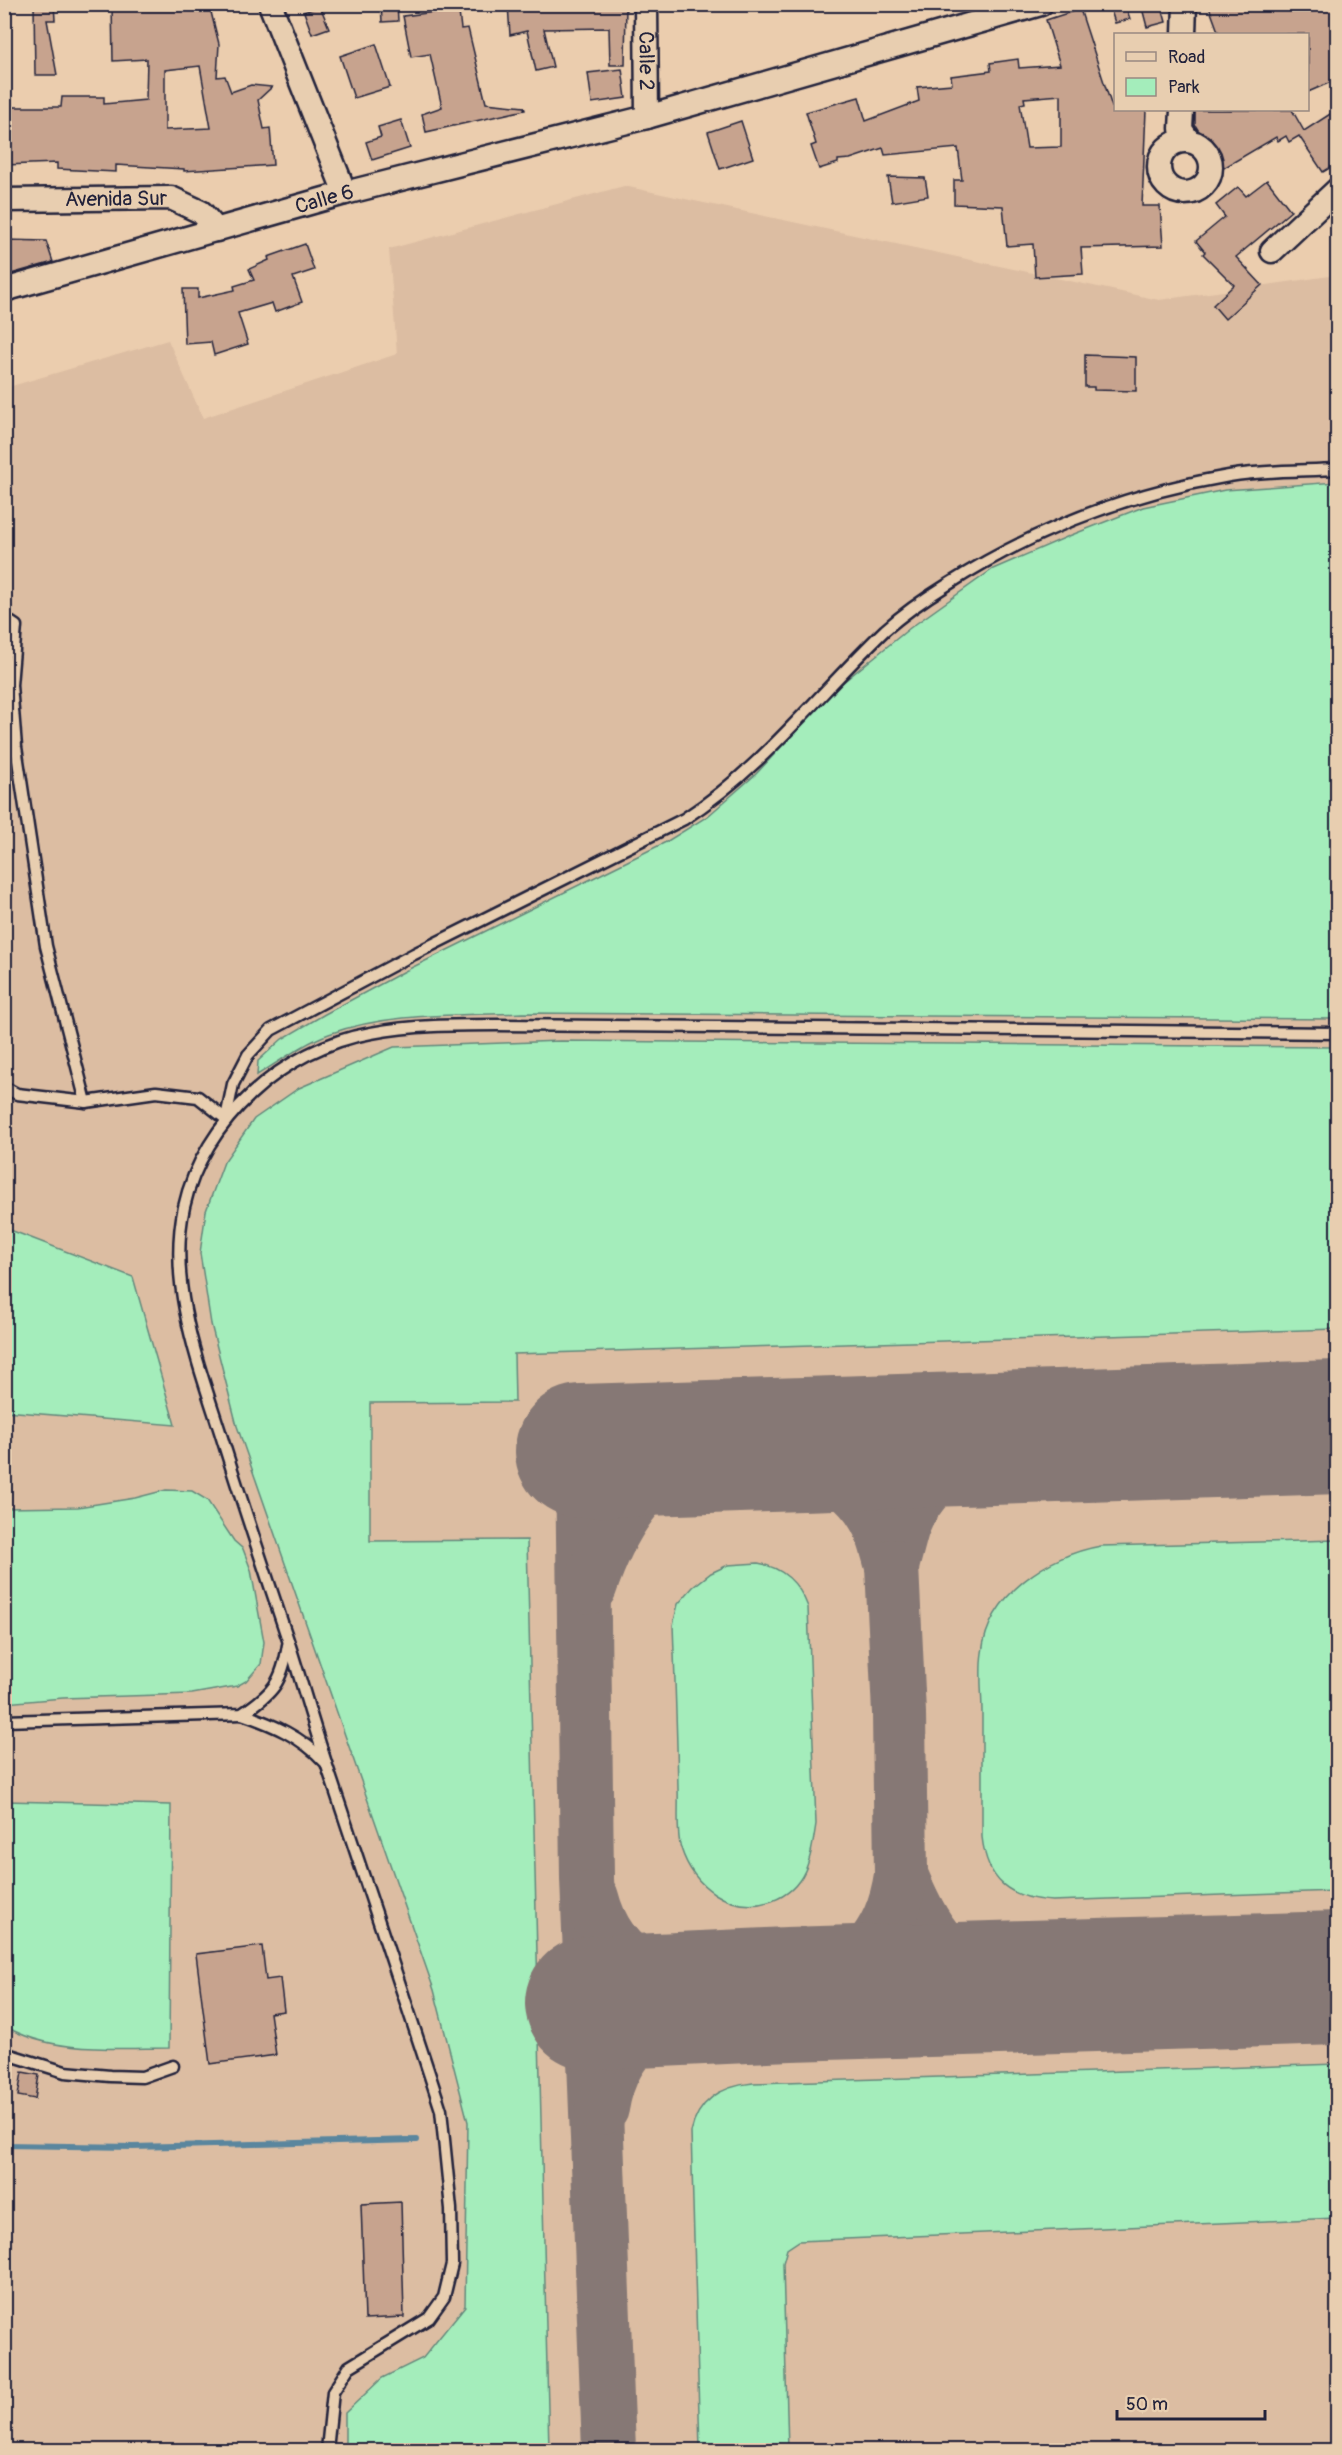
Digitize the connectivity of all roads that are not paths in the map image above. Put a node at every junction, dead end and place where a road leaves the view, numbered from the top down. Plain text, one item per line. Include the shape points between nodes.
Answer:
1 (270, 4) edge
2 (646, 4) edge
3 (1041, 4) edge
4 (1185, 4) edge
5 (1184, 33) edge
6 (1182, 111) edge
7 (647, 117) junction
8 (1189, 141) dead end
9 (1338, 189) edge
10 (345, 193) junction
11 (4, 200) edge
12 (217, 230) junction
13 (1272, 251) dead end
14 (4, 290) edge
15 (1338, 469) edge
16 (4, 618) edge
17 (1338, 1033) edge
18 (4, 1087) edge
19 (86, 1102) junction
20 (226, 1119) junction
21 (289, 1642) junction
22 (242, 1714) junction
23 (4, 1721) edge
24 (327, 1763) junction
25 (4, 2053) edge
26 (173, 2066) dead end
27 (327, 2451) edge

1 - 10 street
2 - 7 street, Calle 2
3 - 7 street, Calle 6
4 - 5 street
6 - 8 street via 1181,129
7 - 10 street, Calle 6
9 - 13 street
10 - 12 street, Calle 6
11 - 12 street, Avenida Sur via 171,198 201,212
12 - 14 street, Calle 6
15 - 20 lane via 1231,476 1149,494 1074,518 965,573 887,628 762,759 714,800 684,819 271,1030 248,1055 232,1084
16 - 19 lane via 16,626 11,685 16,747 46,946
17 - 20 lane via 420,1026 367,1033 315,1050 271,1077
18 - 19 lane via 17,1094
19 - 20 lane via 156,1092 198,1097
20 - 21 lane via 197,1167 184,1208 179,1255 182,1286 197,1359
21 - 22 lane via 278,1683 266,1698
21 - 24 lane
22 - 23 lane
22 - 24 lane via 294,1737
24 - 27 lane via 441,2110 452,2264 444,2297 429,2318 348,2367 333,2392
25 - 26 lane via 65,2072 110,2076 142,2077

